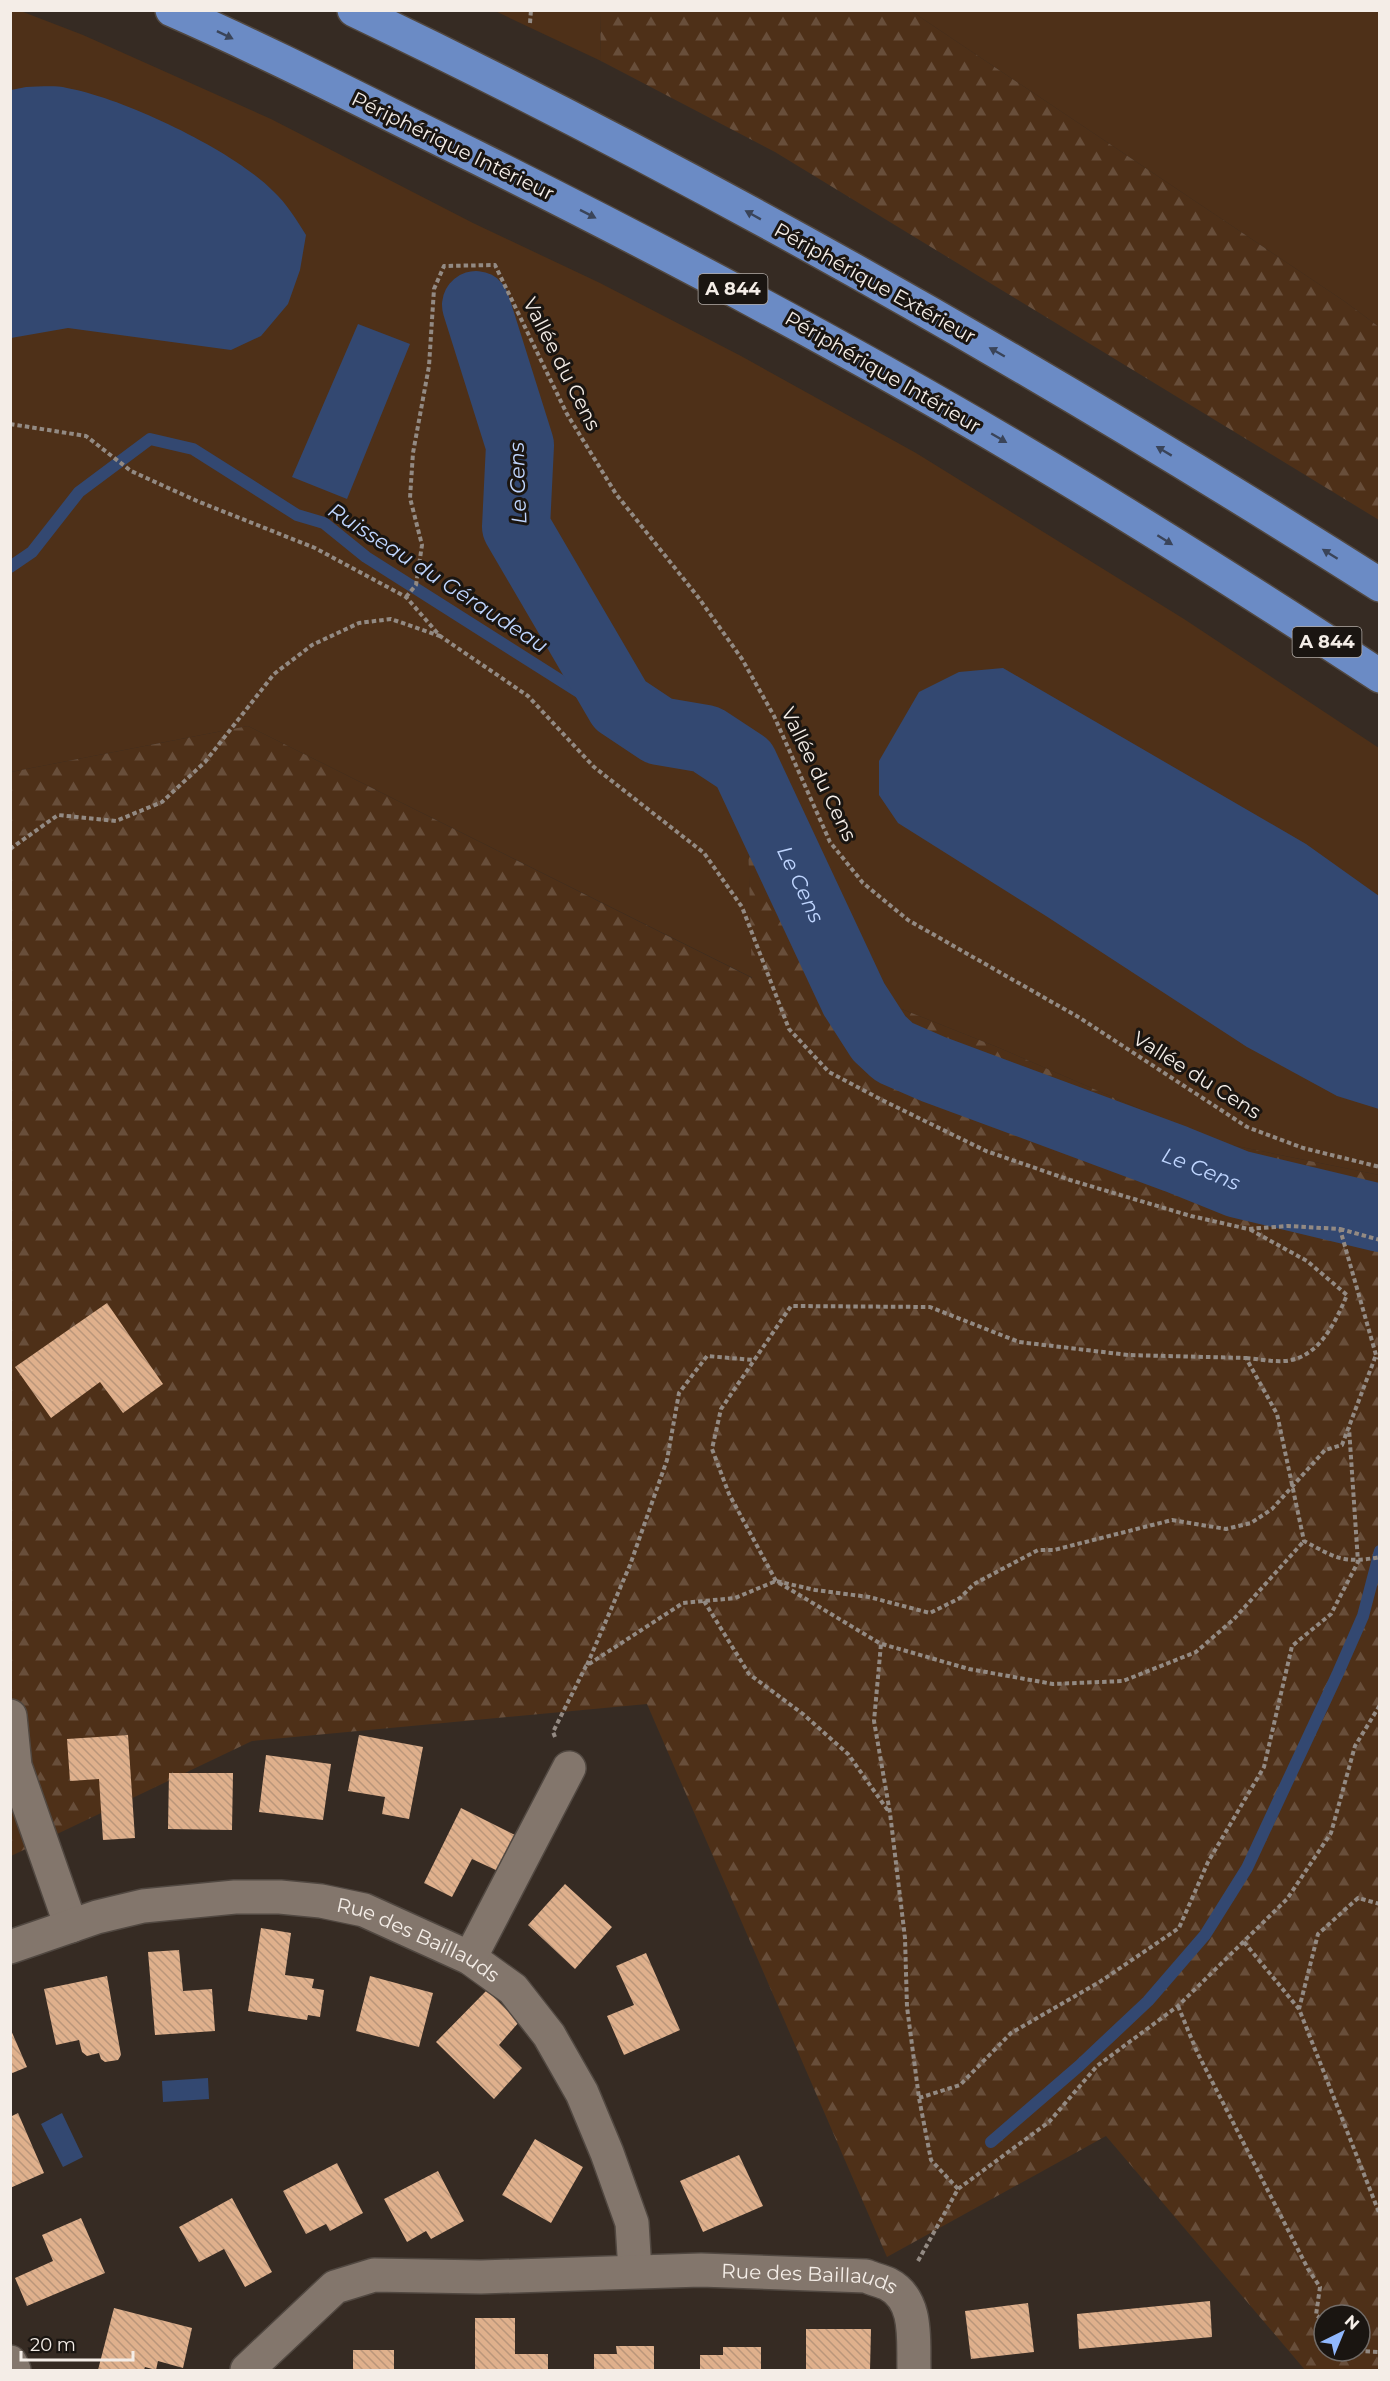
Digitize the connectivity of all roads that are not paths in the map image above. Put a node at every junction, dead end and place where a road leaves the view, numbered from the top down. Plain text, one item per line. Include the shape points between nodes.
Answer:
1 (172, 10) edge
2 (354, 10) edge
3 (1380, 585) edge
4 (1380, 676) edge
5 (10, 1716) edge
6 (569, 1768) road end
7 (71, 1926) junction
8 (10, 1947) edge
9 (470, 1958) junction
10 (634, 2271) junction
11 (10, 2362) edge
12 (14, 2370) edge
13 (247, 2370) edge
14 (914, 2370) edge

1 -> 4 highway, Périphérique Intérieur / A 844 via 522,180 775,311 1021,450
3 -> 2 highway, Périphérique Extérieur via 1080,400 869,278 554,110
5 - 7 street via 15,1766
6 - 9 street
7 - 8 street, Rue des Baillauds
7 - 9 street, Rue des Baillauds via 166,1903 235,1897 290,1898 364,1910
9 - 10 street, Rue des Baillauds via 513,1989 549,2035 582,2093 632,2223
10 - 13 street, Rue des Baillauds via 481,2277 374,2275 335,2287
10 - 14 street, Rue des Baillauds via 866,2276 890,2285 909,2303
11 - 12 street

